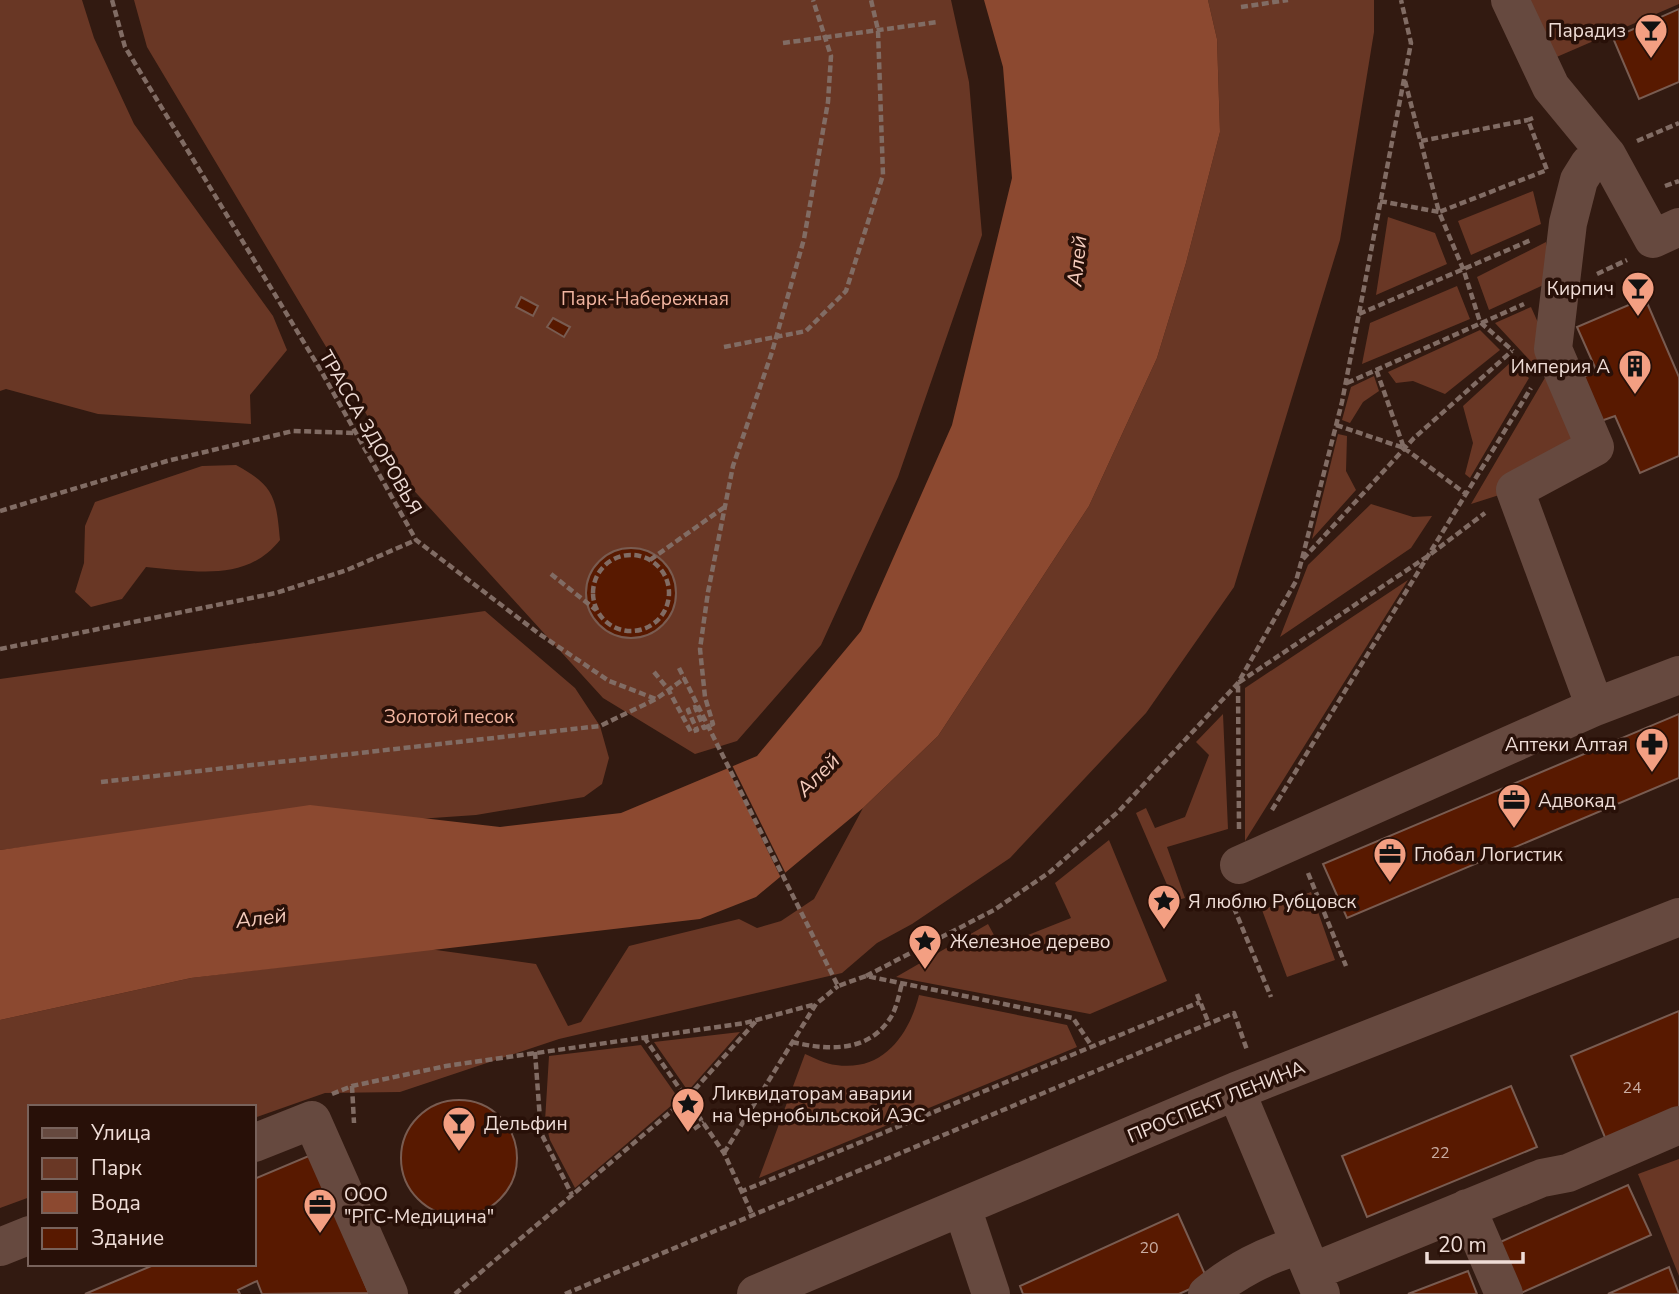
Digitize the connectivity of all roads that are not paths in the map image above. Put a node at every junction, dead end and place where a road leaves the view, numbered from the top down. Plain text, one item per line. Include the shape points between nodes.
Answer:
1 (1510, 0) edge
2 (1607, 155) junction
3 (1679, 227) edge
4 (1679, 675) edge
5 (1595, 707) junction
6 (1239, 864) road end
7 (1679, 918) edge
8 (1236, 1091) junction
9 (1679, 1125) edge
10 (256, 1142) edge
11 (962, 1207) junction
12 (1467, 1209) junction
13 (28, 1236) edge
14 (0, 1247) edge
15 (1311, 1270) edge
16 (389, 1294) edge
17 (756, 1294) edge
18 (991, 1294) edge
19 (1208, 1294) edge
20 (1504, 1294) edge

1 - 2 street via 1550,87
2 - 3 street via 1653,239
2 - 5 street via 1589,164 1579,180 1561,290 1537,354 1595,447 1515,490
4 - 5 street
5 - 6 street via 1281,828
7 - 8 street, ПРОСПЕКТ ЛЕНИНА
8 - 11 street, ПРОСПЕКТ ЛЕНИНА
8 - 15 street
9 - 12 street via 1568,1173 1542,1178
10 - 16 street via 312,1120
11 - 17 street, ПРОСПЕКТ ЛЕНИНА
11 - 18 street
12 - 15 street
12 - 20 street
13 - 14 street
15 - 19 street via 1268,1255 1234,1272

